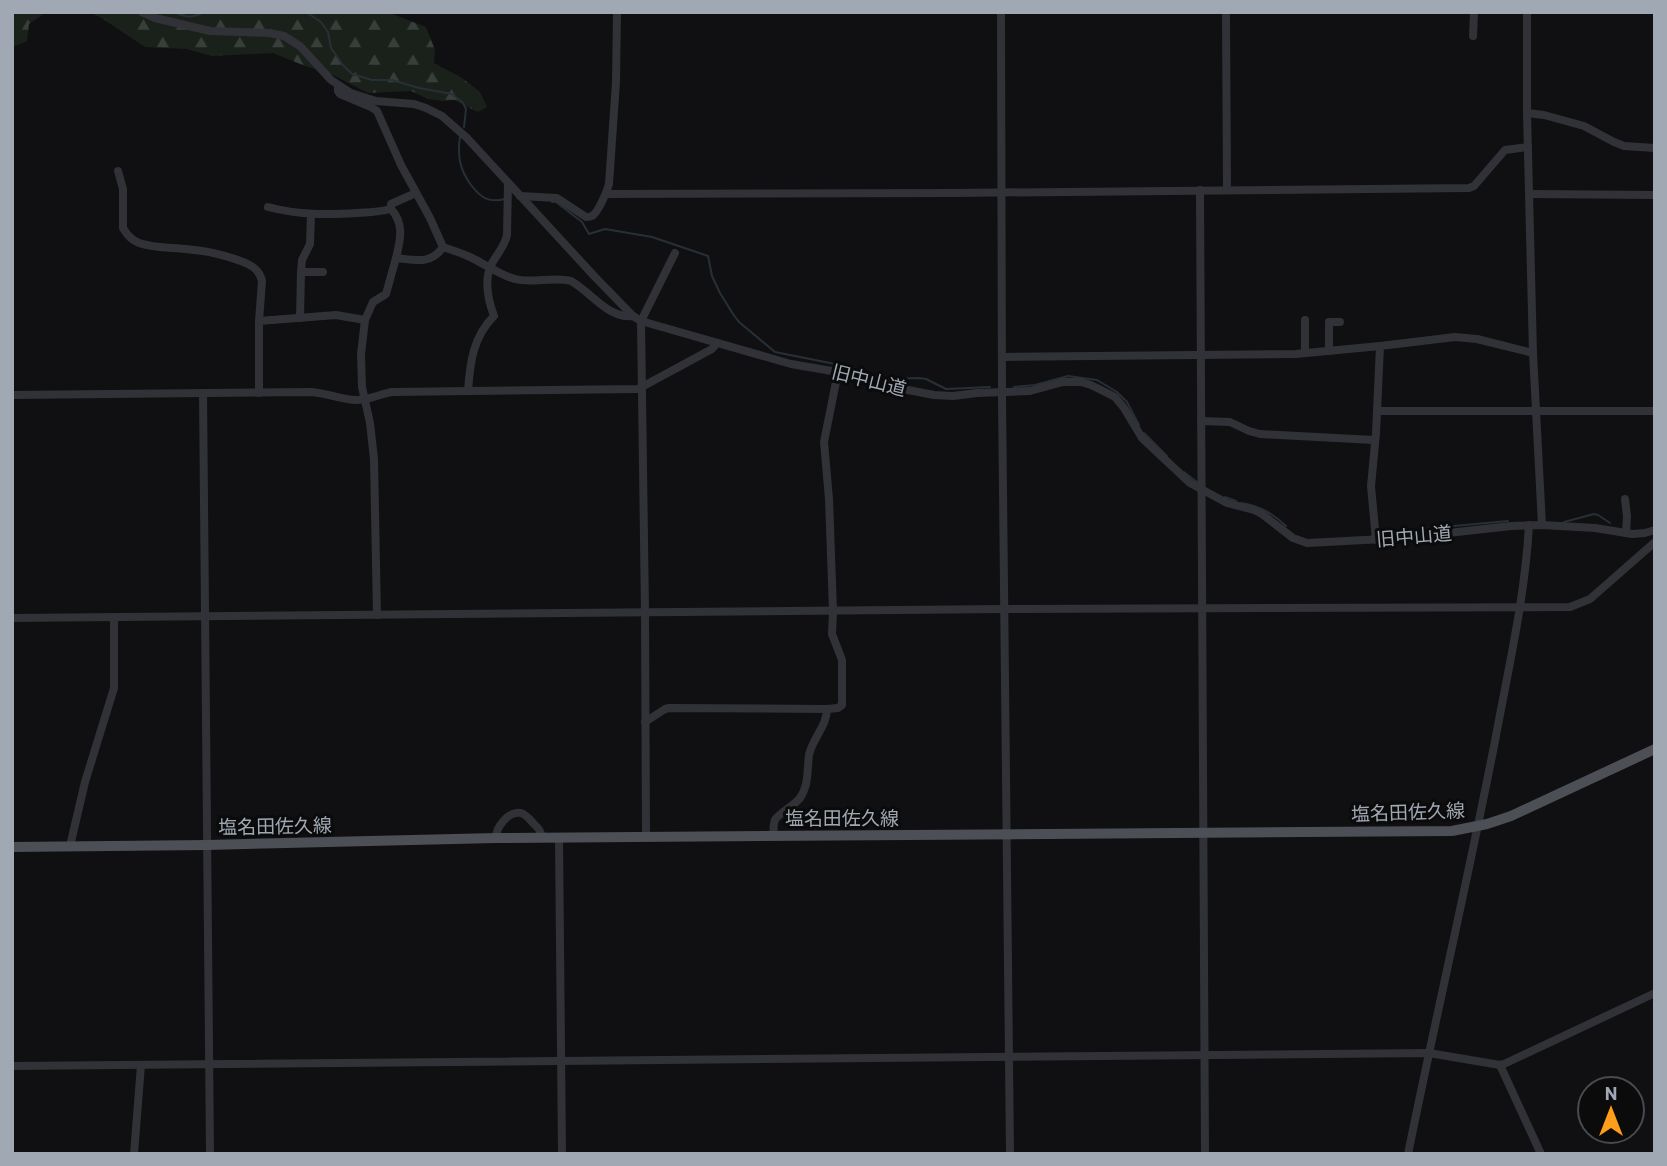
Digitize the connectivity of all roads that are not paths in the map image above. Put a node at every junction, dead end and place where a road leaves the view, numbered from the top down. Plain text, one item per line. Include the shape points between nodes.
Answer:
1 (142, 12) edge
2 (617, 12) edge
3 (1001, 12) edge
4 (1226, 12) edge
5 (1474, 12) edge
6 (1527, 12) edge
7 (1473, 36) dead end
8 (338, 85) junction
9 (1527, 113) junction
10 (1528, 148) junction
11 (1655, 148) edge
12 (118, 172) dead end
13 (508, 183) junction
14 (1200, 190) junction
15 (1227, 190) junction
16 (1002, 192) junction
17 (416, 193) junction
18 (606, 194) junction
19 (1529, 194) junction
20 (1655, 195) edge
21 (520, 196) junction
22 (268, 207) dead end
23 (391, 209) junction
24 (311, 214) junction
25 (443, 247) junction
26 (675, 253) dead end
27 (396, 258) junction
28 (490, 267) junction
29 (301, 272) junction
30 (323, 272) dead end
31 (300, 317) junction
32 (637, 318) junction
33 (365, 320) junction
34 (1305, 320) dead end
35 (259, 321) junction
36 (1340, 322) dead end
37 (717, 343) junction
38 (1380, 346) junction
39 (1329, 351) junction
40 (1305, 352) junction
41 (1533, 353) junction
42 (1200, 355) junction
43 (1002, 357) junction
44 (838, 372) junction
45 (643, 388) junction
46 (468, 391) junction
47 (1002, 392) junction
48 (203, 393) junction
49 (259, 393) junction
50 (12, 395) edge
51 (366, 400) junction
52 (1377, 411) junction
53 (1535, 411) junction
54 (1655, 411) edge
55 (1201, 421) junction
56 (1374, 440) junction
57 (1201, 490) junction
58 (1625, 499) dead end
59 (1542, 525) junction
60 (1529, 526) junction
61 (1655, 530) edge
62 (1626, 533) junction
63 (1376, 540) junction
64 (1655, 542) edge
65 (1520, 607) junction
66 (1201, 608) junction
67 (1005, 609) junction
68 (833, 611) junction
69 (645, 612) junction
70 (377, 615) junction
71 (114, 617) junction
72 (204, 617) junction
73 (12, 618) edge
74 (827, 709) junction
75 (645, 722) junction
76 (1655, 749) edge
77 (1478, 827) junction
78 (1204, 832) junction
79 (1008, 835) junction
80 (773, 836) junction
81 (646, 837) junction
82 (496, 838) junction
83 (542, 838) junction
84 (559, 838) junction
85 (207, 845) junction
86 (70, 846) junction
87 (12, 847) edge
88 (1655, 993) edge
89 (1429, 1054) junction
90 (1205, 1055) junction
91 (1010, 1056) junction
92 (562, 1060) junction
93 (141, 1065) junction
94 (208, 1065) junction
95 (1500, 1065) junction
96 (12, 1066) edge
97 (134, 1154) edge
98 (210, 1154) edge
99 (562, 1154) edge
100 (1010, 1154) edge
101 (1205, 1154) edge
102 (1408, 1154) edge
103 (1541, 1154) edge

1 - 8 street via 210,32 284,36
2 - 18 street
3 - 16 street
4 - 15 street
5 - 7 street
6 - 9 street
8 - 13 street via 369,100 414,104 442,116
8 - 17 street via 340,94 377,111
9 - 10 street
9 - 11 street via 1584,126 1624,146
10 - 15 street via 1506,150 1469,188
10 - 19 street
12 - 35 street via 128,236 137,243 206,251 253,267 262,281
13 - 21 street
13 - 28 street via 508,234
14 - 15 street
14 - 16 street
14 - 42 street
16 - 18 street
16 - 43 street
17 - 23 street via 391,204
17 - 25 street
18 - 21 street via 595,214 586,218 557,198
19 - 20 street
19 - 41 street
21 - 32 street
22 - 24 street
23 - 24 street
23 - 27 street via 401,237
24 - 29 street via 310,244
25 - 27 street via 429,260
25 - 28 street, 旧中山道
26 - 32 street
27 - 33 street via 386,294 374,300
28 - 32 street, 旧中山道 via 525,281 570,281 615,314
28 - 46 street via 488,294 494,316 478,337
29 - 30 street
29 - 31 street
31 - 33 street via 336,315
31 - 35 street
32 - 37 street, 旧中山道
32 - 45 street
33 - 51 street via 360,373
34 - 40 street
35 - 49 street
36 - 39 street via 1329,322
37 - 44 street, 旧中山道
37 - 45 street
38 - 39 street
38 - 41 street via 1455,337
38 - 52 street
39 - 40 street
40 - 42 street
41 - 53 street
42 - 43 street
42 - 55 street
43 - 47 street
44 - 47 street, 旧中山道 via 934,395
44 - 68 street via 824,442
45 - 46 street
45 - 69 street
46 - 51 street via 392,392
47 - 57 street, 旧中山道 via 1071,382 1110,393 1142,438
47 - 67 street
48 - 49 street
48 - 50 street
48 - 72 street
49 - 51 street via 321,392
51 - 70 street via 374,459
52 - 53 street
52 - 56 street
53 - 54 street
53 - 59 street
55 - 56 street via 1230,422 1260,433
55 - 57 street
56 - 63 street via 1371,486
57 - 63 street, 旧中山道 via 1254,510 1307,543
57 - 66 street
58 - 62 street
59 - 60 street, 旧中山道
59 - 62 street, 旧中山道
60 - 63 street, 旧中山道
60 - 65 street
61 - 62 street, 旧中山道
64 - 65 street via 1590,599 1570,607
65 - 66 street
65 - 77 street
66 - 67 street
66 - 78 street
67 - 68 street
67 - 79 street
68 - 69 street
68 - 74 street via 832,634 842,660 842,701 840,707
69 - 70 street
69 - 75 street
70 - 72 street
71 - 72 street
71 - 73 street
71 - 86 street via 114,688
72 - 85 street
74 - 75 street via 669,708
74 - 80 street via 809,755 806,786 774,821
75 - 81 street
76 - 77 main road, 塩名田佐久線
77 - 78 main road, 塩名田佐久線 via 1437,832
77 - 89 street
78 - 79 main road, 塩名田佐久線
78 - 90 street
79 - 80 main road, 塩名田佐久線
79 - 91 street
80 - 81 main road, 塩名田佐久線
81 - 84 main road, 塩名田佐久線
82 - 83 main road, 塩名田佐久線
82 - 83 street via 496,830 514,813 527,816 541,830
82 - 85 main road, 塩名田佐久線
83 - 84 main road, 塩名田佐久線
84 - 92 street
85 - 86 main road, 塩名田佐久線
85 - 94 street
86 - 87 main road, 塩名田佐久線
88 - 95 street
89 - 90 street
89 - 95 street
89 - 102 street
90 - 91 street
90 - 101 street
91 - 92 street
91 - 100 street
92 - 94 street
92 - 99 street
93 - 94 street
93 - 96 street
93 - 97 street
94 - 98 street
95 - 103 street

